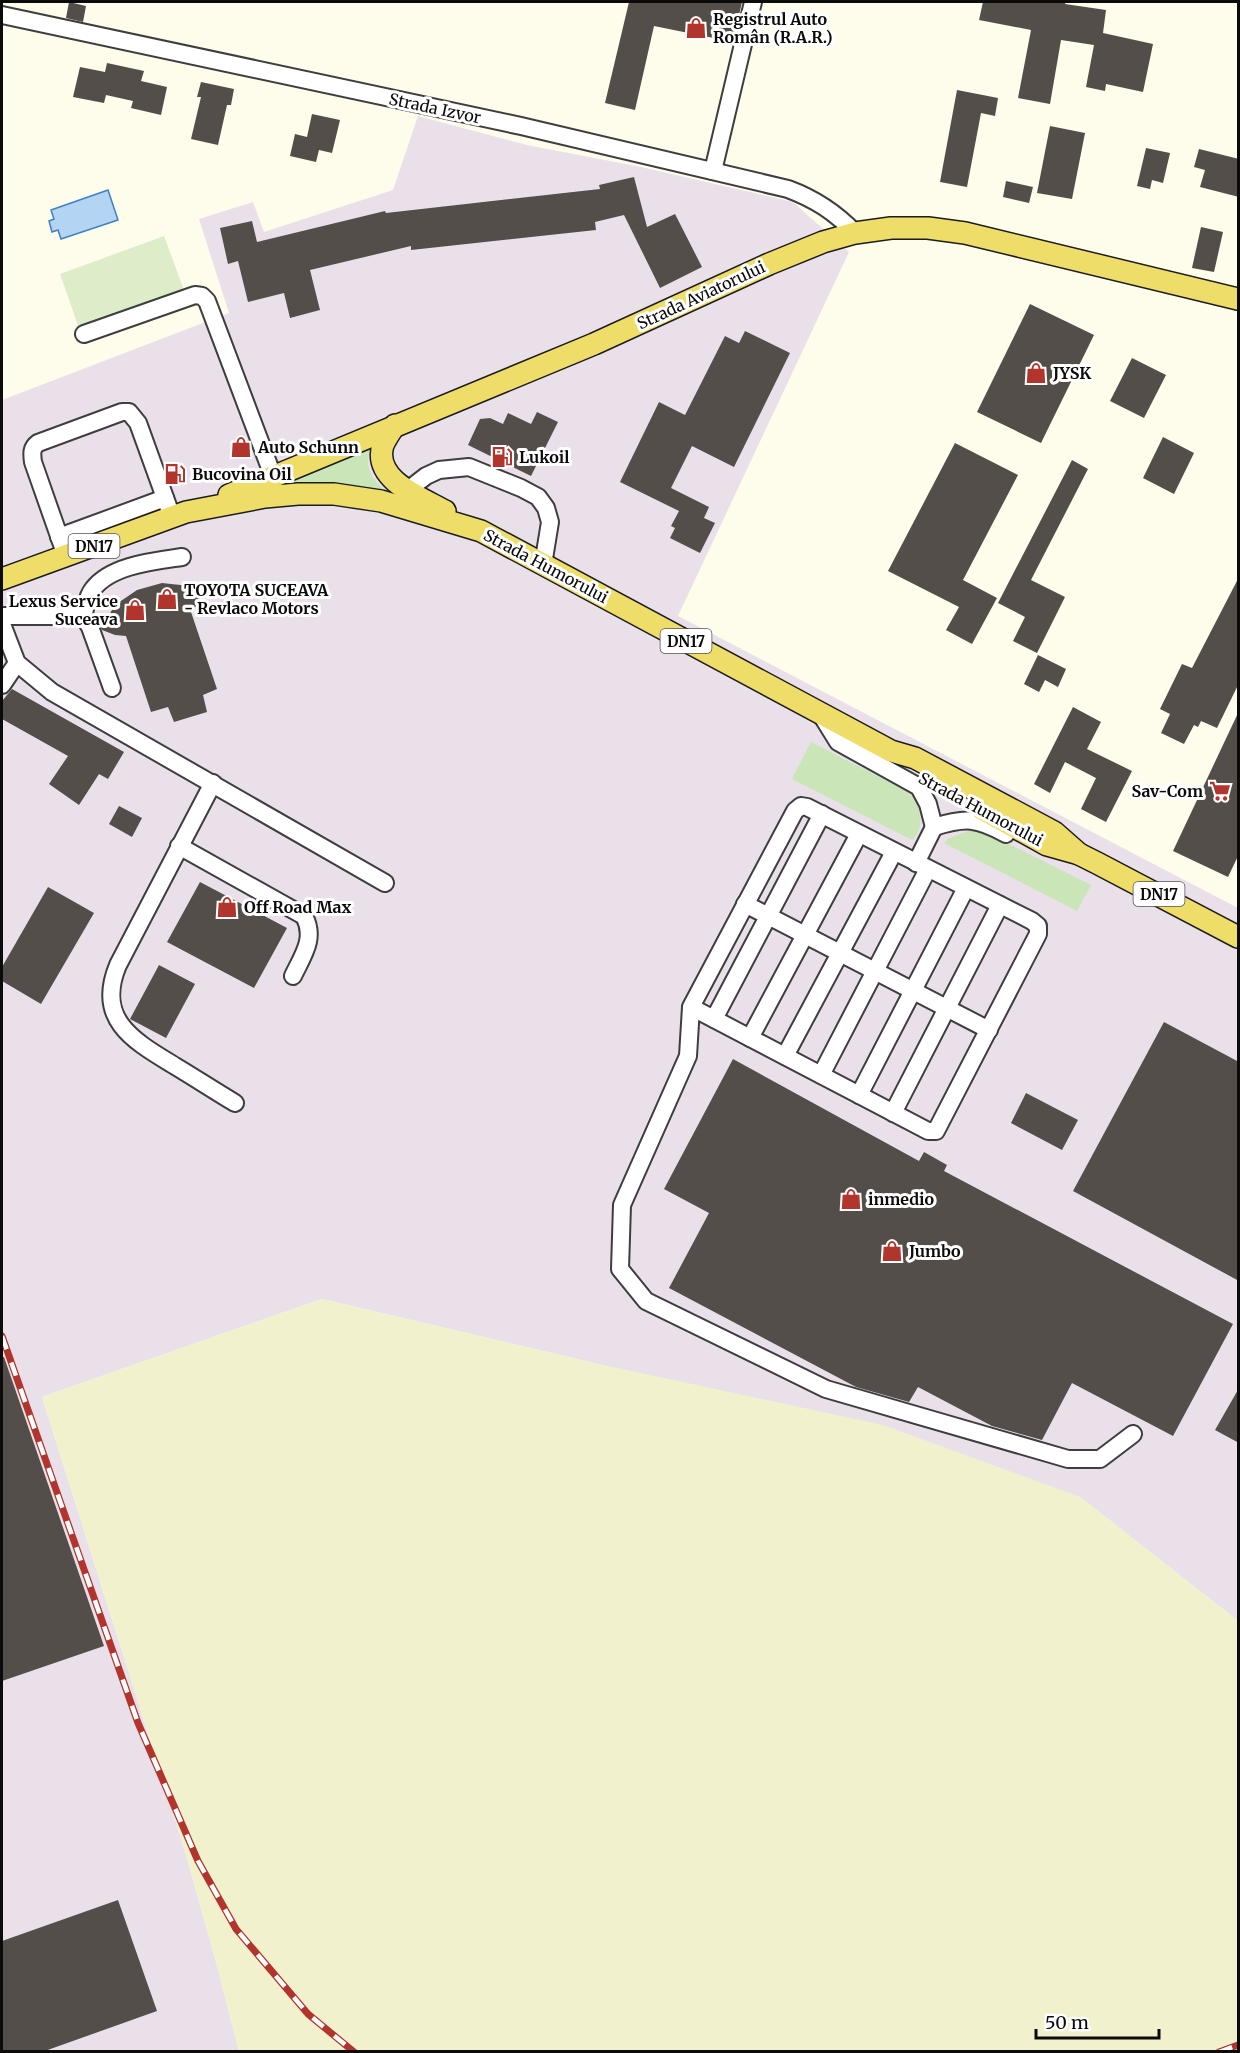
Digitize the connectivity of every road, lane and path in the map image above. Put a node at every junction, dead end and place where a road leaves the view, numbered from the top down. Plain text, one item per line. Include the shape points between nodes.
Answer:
1 (753, 2) edge
2 (2, 15) edge
3 (713, 171) junction
4 (855, 233) junction
5 (1239, 298) edge
6 (84, 334) dead end
7 (395, 425) junction
8 (273, 476) junction
9 (408, 490) junction
10 (175, 509) junction
11 (481, 531) junction
12 (62, 546) junction
13 (182, 557) dead end
14 (543, 565) junction
15 (2, 579) edge
16 (2, 616) edge
17 (84, 616) junction
18 (2, 624) edge
19 (16, 663) junction
20 (2, 685) edge
21 (112, 688) dead end
22 (819, 712) junction
23 (891, 751) junction
24 (213, 783) junction
25 (822, 814) junction
26 (934, 827) junction
27 (859, 834) junction
28 (1047, 845) junction
29 (179, 846) junction
30 (894, 852) junction
31 (1078, 854) junction
32 (922, 866) junction
33 (385, 883) dead end
34 (966, 888) junction
35 (745, 904) junction
36 (1000, 906) junction
37 (769, 916) junction
38 (805, 934) junction
39 (1239, 937) edge
40 (840, 953) junction
41 (875, 971) junction
42 (293, 976) dead end
43 (912, 990) junction
44 (691, 1007) junction
45 (948, 1009) junction
46 (714, 1019) junction
47 (989, 1030) junction
48 (750, 1038) junction
49 (785, 1056) junction
50 (821, 1075) junction
51 (859, 1095) junction
52 (235, 1103) dead end
53 (893, 1113) junction
54 (1133, 1434) dead end

1 - 3 street
2 - 3 street, Strada Izvor
3 - 4 street, Strada Izvor via 805,196 831,211
4 - 5 main road, Strada Aviatorului via 928,228 965,233
4 - 7 main road, Strada Aviatorului via 770,264 594,344
6 - 8 street via 195,295 202,296
7 - 8 main road, Strada Aviatorului
7 - 9 main road via 383,446 383,465
8 - 10 main road, Strada Aviatorului
9 - 11 main road
9 - 14 street via 439,470 469,467 538,497 550,522
10 - 11 main road, Strada Humorului / DN17 via 273,496 334,494 381,501
10 - 12 main road, Strada Humorului / DN17
10 - 12 street via 138,423 132,415 122,412 34,446 33,462
11 - 14 main road, Strada Humorului / DN17
12 - 15 main road, Strada Humorului / DN17
13 - 17 street via 114,572 93,588
14 - 22 main road, Strada Humorului / DN17
16 - 17 street
17 - 21 street
18 - 19 street
19 - 20 street
19 - 24 street via 52,692
22 - 23 main road, Strada Humorului / DN17
22 - 26 street via 838,742 919,787
23 - 28 main road, Strada Humorului / DN17 via 914,772
23 - 31 main road, Strada Humorului / DN17 via 915,758 1054,832
24 - 29 street
24 - 33 street
25 - 27 street
25 - 35 street via 801,806 795,810
25 - 37 street
26 - 28 street via 975,820 1025,844
26 - 32 street
27 - 30 street
27 - 38 street
28 - 31 main road, Strada Humorului / DN17
29 - 42 street via 304,916 310,928 309,941
29 - 52 street via 114,975 114,1009 122,1027 135,1041
30 - 32 street
30 - 40 street
31 - 39 main road, Strada Humorului / DN17
32 - 34 street
32 - 41 street
34 - 36 street
34 - 43 street
35 - 37 street
35 - 44 street
36 - 45 street
36 - 47 street via 1032,921 1038,926 1038,934
37 - 38 street
37 - 46 street
38 - 40 street
38 - 48 street
40 - 41 street
40 - 49 street
41 - 43 street
41 - 50 street
43 - 45 street
43 - 51 street
44 - 46 street
44 - 54 street via 688,1056 622,1205 620,1269 646,1301 826,1389 1068,1459 1100,1459
45 - 47 street
45 - 53 street
46 - 48 street
47 - 53 street via 936,1131 928,1131
48 - 49 street
49 - 50 street
50 - 51 street
51 - 53 street

